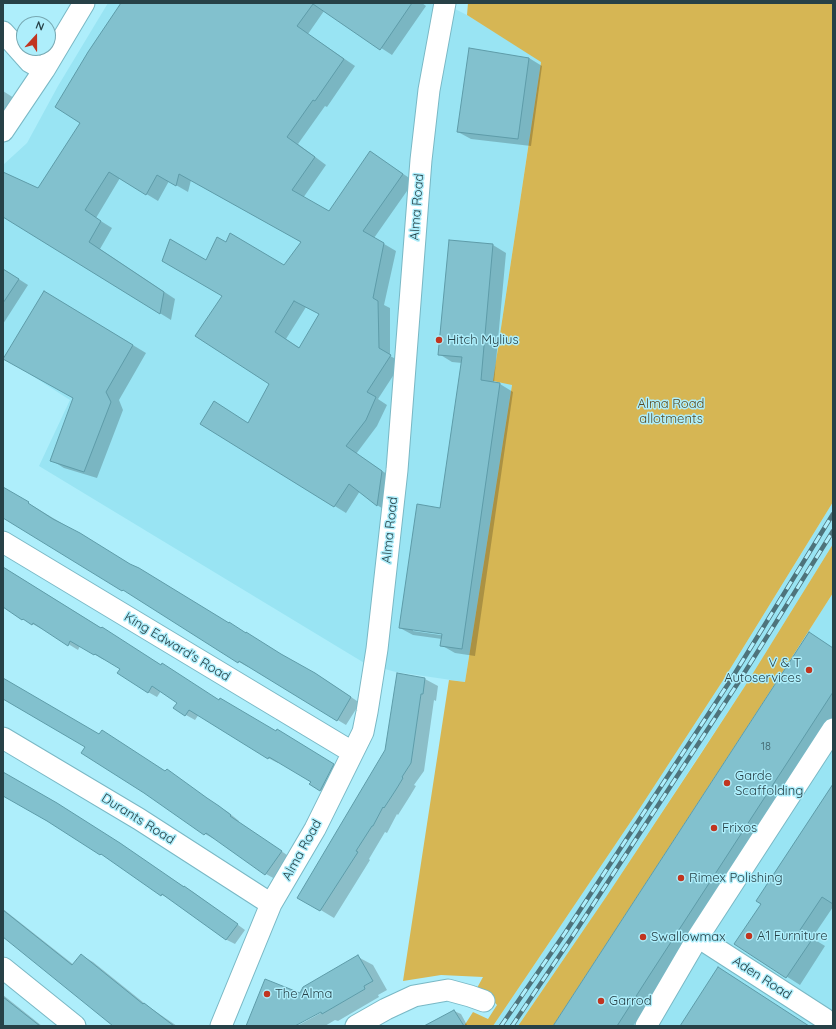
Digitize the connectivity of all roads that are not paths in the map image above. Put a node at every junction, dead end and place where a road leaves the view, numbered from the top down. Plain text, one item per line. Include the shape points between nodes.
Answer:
1 (84, 3) edge
2 (445, 3) edge
3 (3, 32) edge
4 (44, 70) junction
5 (3, 131) edge
6 (3, 542) edge
7 (833, 729) edge
8 (3, 738) edge
9 (352, 752) junction
10 (271, 904) junction
11 (698, 937) junction
12 (3, 968) edge
13 (484, 1001) dead end
14 (826, 1018) edge
15 (75, 1026) edge
16 (221, 1026) edge
17 (356, 1026) edge
18 (646, 1026) edge

1 - 4 street
2 - 9 street, Alma Road via 429,90 421,160 398,463 377,649 363,732
3 - 4 street via 30,62
4 - 5 street
6 - 9 street, King Edward's Road
7 - 11 street
8 - 10 street, Durants Road via 139,819
9 - 10 street, Alma Road via 314,829
10 - 16 street, Alma Road
11 - 14 street, Aden Road
11 - 18 street
12 - 15 street
13 - 17 street via 448,990 414,996

